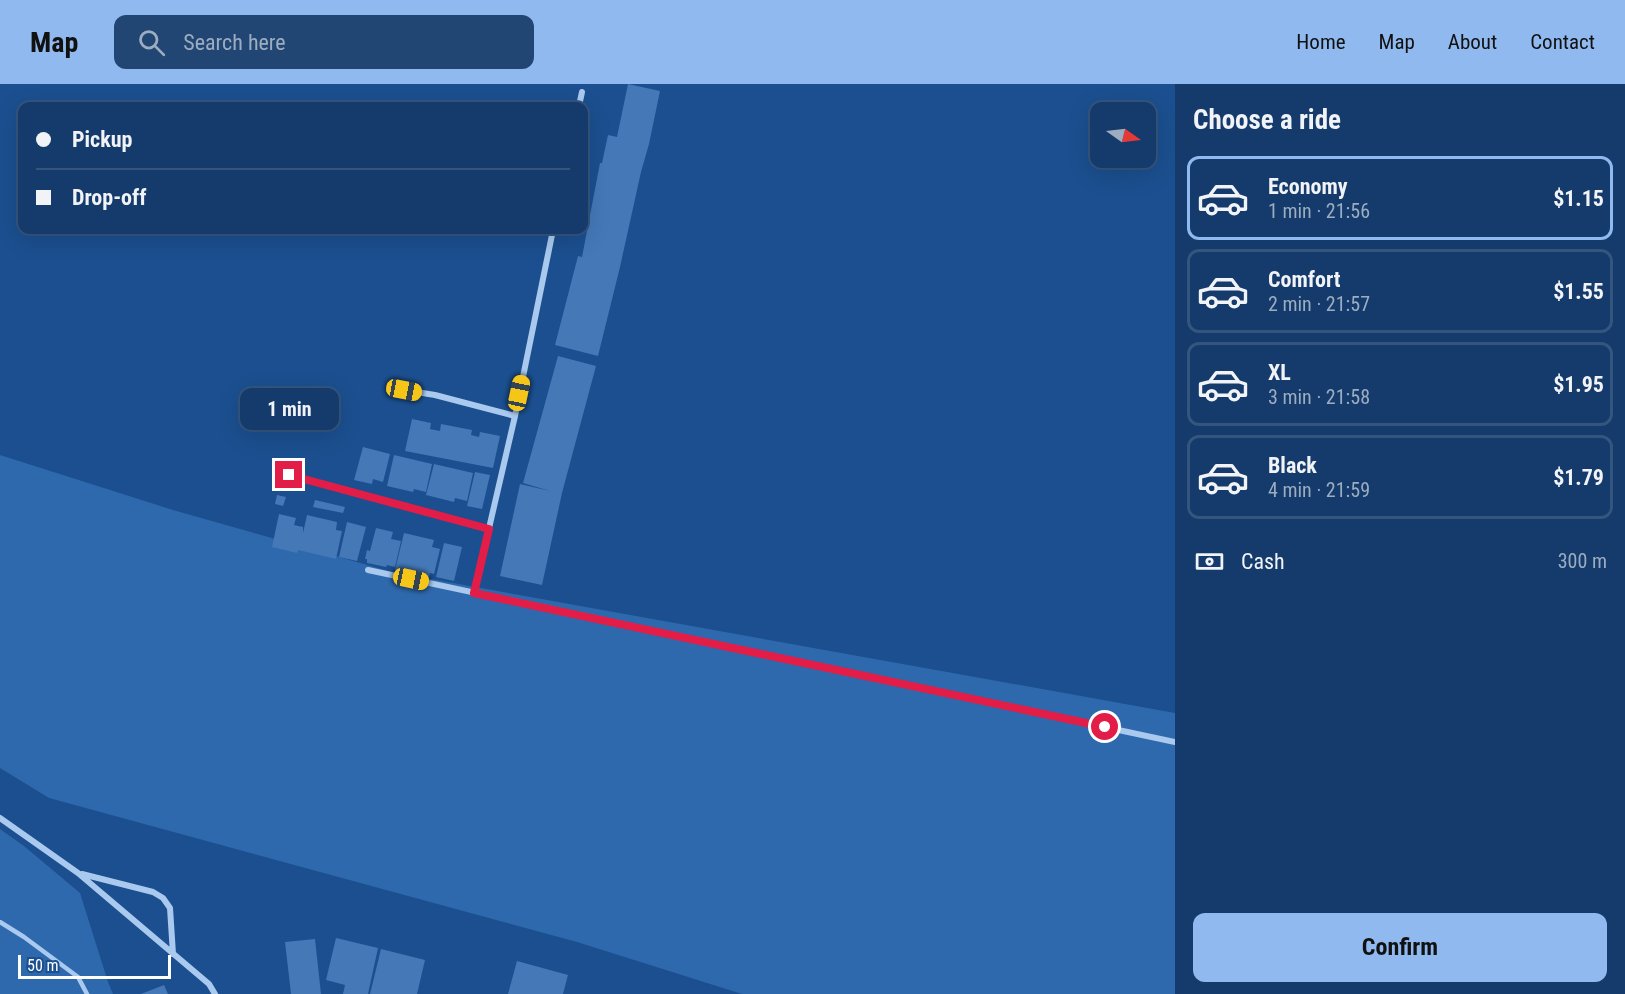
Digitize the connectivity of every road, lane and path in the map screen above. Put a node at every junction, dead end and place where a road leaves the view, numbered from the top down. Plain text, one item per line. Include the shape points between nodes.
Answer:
1 (582, 92) dead end
2 (580, 102) edge
3 (553, 234) edge
4 (404, 390) dead end
5 (515, 416) junction
6 (289, 475) dead end
7 (489, 529) junction
8 (368, 570) dead end
9 (474, 593) junction
10 (1175, 742) edge
11 (0, 818) edge
12 (78, 873) junction
13 (0, 922) edge
14 (173, 954) junction
15 (87, 994) edge
16 (215, 994) edge

1 - 2 street
3 - 5 street
4 - 5 street
5 - 7 street
6 - 7 street
7 - 9 street
8 - 9 street
9 - 10 street
11 - 12 street
12 - 14 street
12 - 14 street via 163,898 170,908
13 - 15 lane via 78,977
14 - 16 street via 209,984

